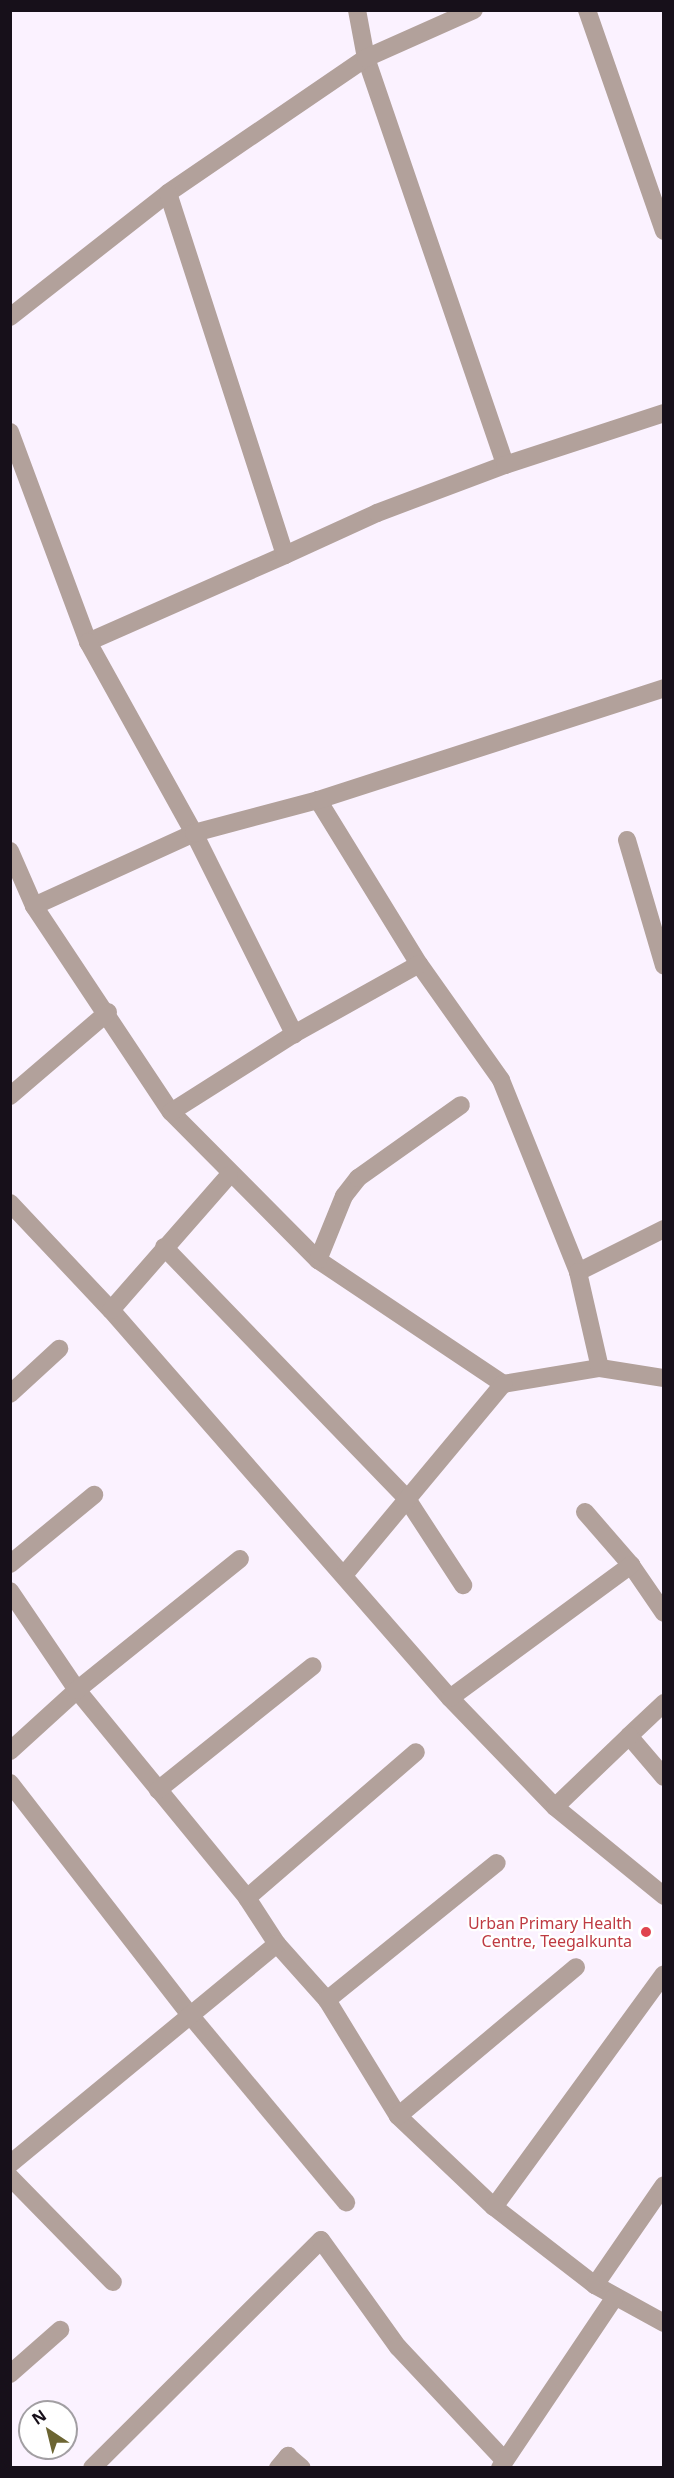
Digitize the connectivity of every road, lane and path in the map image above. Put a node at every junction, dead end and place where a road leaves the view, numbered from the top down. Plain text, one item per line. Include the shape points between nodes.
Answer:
1 (357, 10) edge
2 (474, 10) edge
3 (587, 10) edge
4 (366, 58) junction
5 (168, 193) junction
6 (663, 231) edge
7 (10, 318) edge
8 (663, 413) edge
9 (10, 432) edge
10 (505, 465) junction
11 (285, 555) junction
12 (88, 642) junction
13 (663, 688) edge
14 (318, 800) junction
15 (194, 833) junction
16 (627, 840) dead end
17 (10, 851) edge
18 (34, 906) junction
19 (662, 955) edge
20 (419, 964) junction
21 (108, 1012) junction
22 (294, 1034) junction
23 (10, 1096) edge
24 (461, 1105) dead end
25 (171, 1112) junction
26 (229, 1175) junction
27 (10, 1203) edge
28 (663, 1228) edge
29 (164, 1247) junction
30 (318, 1260) junction
31 (578, 1272) junction
32 (111, 1310) junction
33 (59, 1349) dead end
34 (600, 1368) junction
35 (663, 1378) edge
36 (503, 1383) junction
37 (10, 1395) edge
38 (94, 1495) dead end
39 (407, 1499) junction
40 (585, 1512) dead end
41 (240, 1559) dead end
42 (10, 1564) edge
43 (631, 1565) junction
44 (344, 1575) junction
45 (463, 1585) dead end
46 (10, 1591) edge
47 (663, 1613) edge
48 (314, 1666) dead end
49 (77, 1690) junction
50 (450, 1698) junction
51 (663, 1703) edge
52 (629, 1736) junction
53 (10, 1750) edge
54 (416, 1752) dead end
55 (663, 1776) edge
56 (10, 1783) edge
57 (158, 1790) junction
58 (555, 1807) junction
59 (497, 1863) dead end
60 (663, 1896) edge
61 (247, 1898) junction
62 (277, 1944) junction
63 (576, 1967) dead end
64 (663, 1974) edge
65 (327, 2000) junction
66 (656, 2000) edge
67 (190, 2015) junction
68 (398, 2116) junction
69 (10, 2164) edge
70 (10, 2177) edge
71 (663, 2186) edge
72 (346, 2202) dead end
73 (494, 2207) junction
74 (113, 2282) dead end
75 (595, 2285) junction
76 (615, 2297) junction
77 (663, 2323) edge
78 (60, 2330) dead end
79 (10, 2374) edge
80 (502, 2464) edge
81 (92, 2468) edge
82 (278, 2468) edge
83 (302, 2468) edge

1 - 4 street
2 - 4 street
3 - 6 street
4 - 5 street
4 - 10 street
5 - 7 street
5 - 11 street
8 - 10 street
9 - 12 street
10 - 11 street via 377,513
11 - 12 street
12 - 15 street
13 - 14 street
14 - 15 street
14 - 20 street
15 - 18 street
15 - 22 street
16 - 19 street
17 - 18 street
18 - 21 street
20 - 22 street
20 - 31 street via 501,1080
21 - 23 street
21 - 25 street
22 - 25 street
24 - 30 street via 358,1178 344,1196
25 - 26 street
26 - 29 street
26 - 30 street
27 - 32 street
28 - 31 street
29 - 32 street
29 - 39 street
30 - 36 street
31 - 34 street
32 - 44 street
33 - 37 street
34 - 35 street
34 - 36 street
36 - 39 street
38 - 42 street
39 - 44 street
39 - 45 street
40 - 43 street
41 - 49 street
43 - 47 street
43 - 50 street
44 - 50 street
46 - 49 street
48 - 57 street
49 - 53 street
49 - 57 street
50 - 58 street
51 - 52 street
52 - 55 street
52 - 58 street
54 - 61 street
56 - 67 street
57 - 61 street
58 - 60 street
59 - 65 street
61 - 62 street
62 - 65 street
62 - 67 street
63 - 68 street
64 - 66 street
65 - 68 street
66 - 73 street
67 - 69 street
67 - 72 street
68 - 73 street
70 - 74 street
71 - 75 street
73 - 75 street
75 - 76 street
76 - 77 street
76 - 80 street
78 - 79 street
80 - 81 street via 398,2347 321,2240
82 - 83 street via 288,2456

